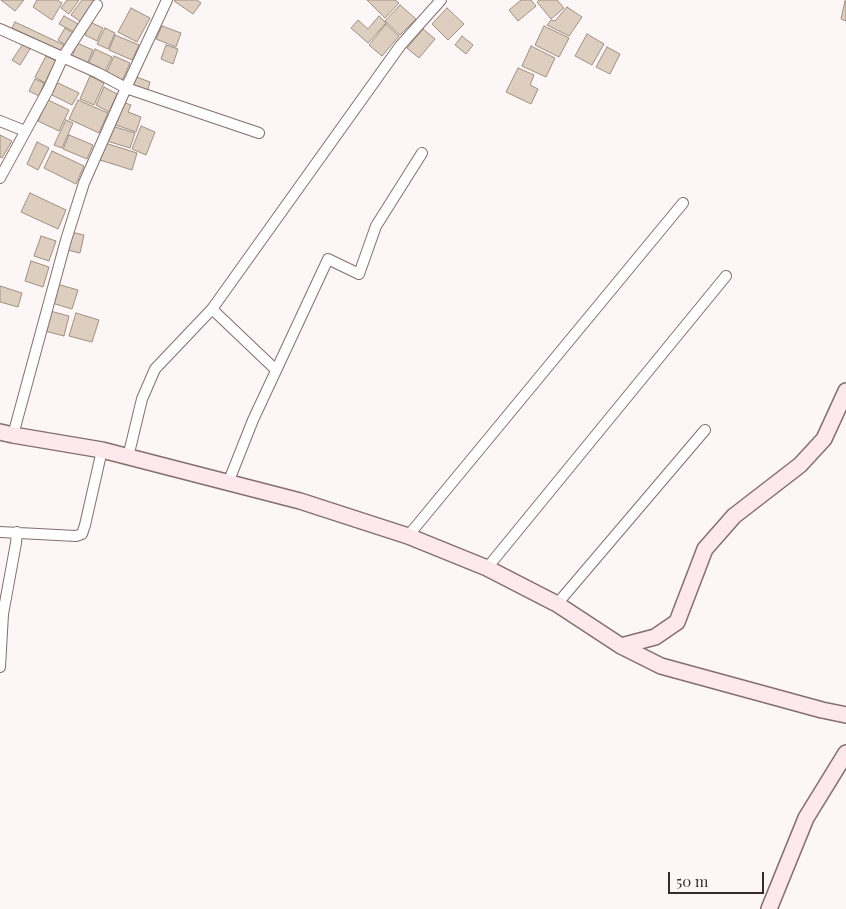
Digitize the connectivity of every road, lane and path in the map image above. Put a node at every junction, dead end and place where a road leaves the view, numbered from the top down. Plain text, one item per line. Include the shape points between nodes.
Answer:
1 (167, 0) edge
2 (440, 0) edge
3 (97, 5) dead end
4 (0, 29) edge
5 (63, 57) junction
6 (126, 88) junction
7 (0, 121) edge
8 (26, 131) junction
9 (259, 133) dead end
10 (422, 153) dead end
11 (0, 178) edge
12 (683, 203) dead end
13 (726, 276) dead end
14 (212, 309) junction
15 (276, 370) junction
16 (846, 391) edge
17 (705, 430) dead end
18 (6, 434) edge
19 (102, 450) junction
20 (128, 457) junction
21 (228, 483) junction
22 (0, 532) edge
23 (17, 532) junction
24 (408, 536) junction
25 (487, 568) junction
26 (557, 604) junction
27 (621, 646) junction
28 (0, 667) edge
29 (846, 715) edge
30 (846, 753) edge
31 (769, 909) edge

1 - 6 street
2 - 14 street via 400,46
3 - 5 street
4 - 5 street
5 - 6 street
5 - 8 street
6 - 9 street
6 - 18 street via 84,183
7 - 8 street
8 - 11 street
10 - 15 street via 376,226 359,274 328,259
12 - 24 street
13 - 25 street
14 - 15 street
14 - 20 street via 155,369 142,400
15 - 21 street
16 - 27 street via 824,439 800,465 734,516 705,549 677,622 655,637
17 - 26 street
18 - 19 street
19 - 20 street
19 - 23 street via 82,534
20 - 21 street
21 - 24 street
22 - 23 street
23 - 28 street via 3,614
24 - 25 street
25 - 26 street
26 - 27 street
27 - 29 street via 661,666
30 - 31 street via 806,818

